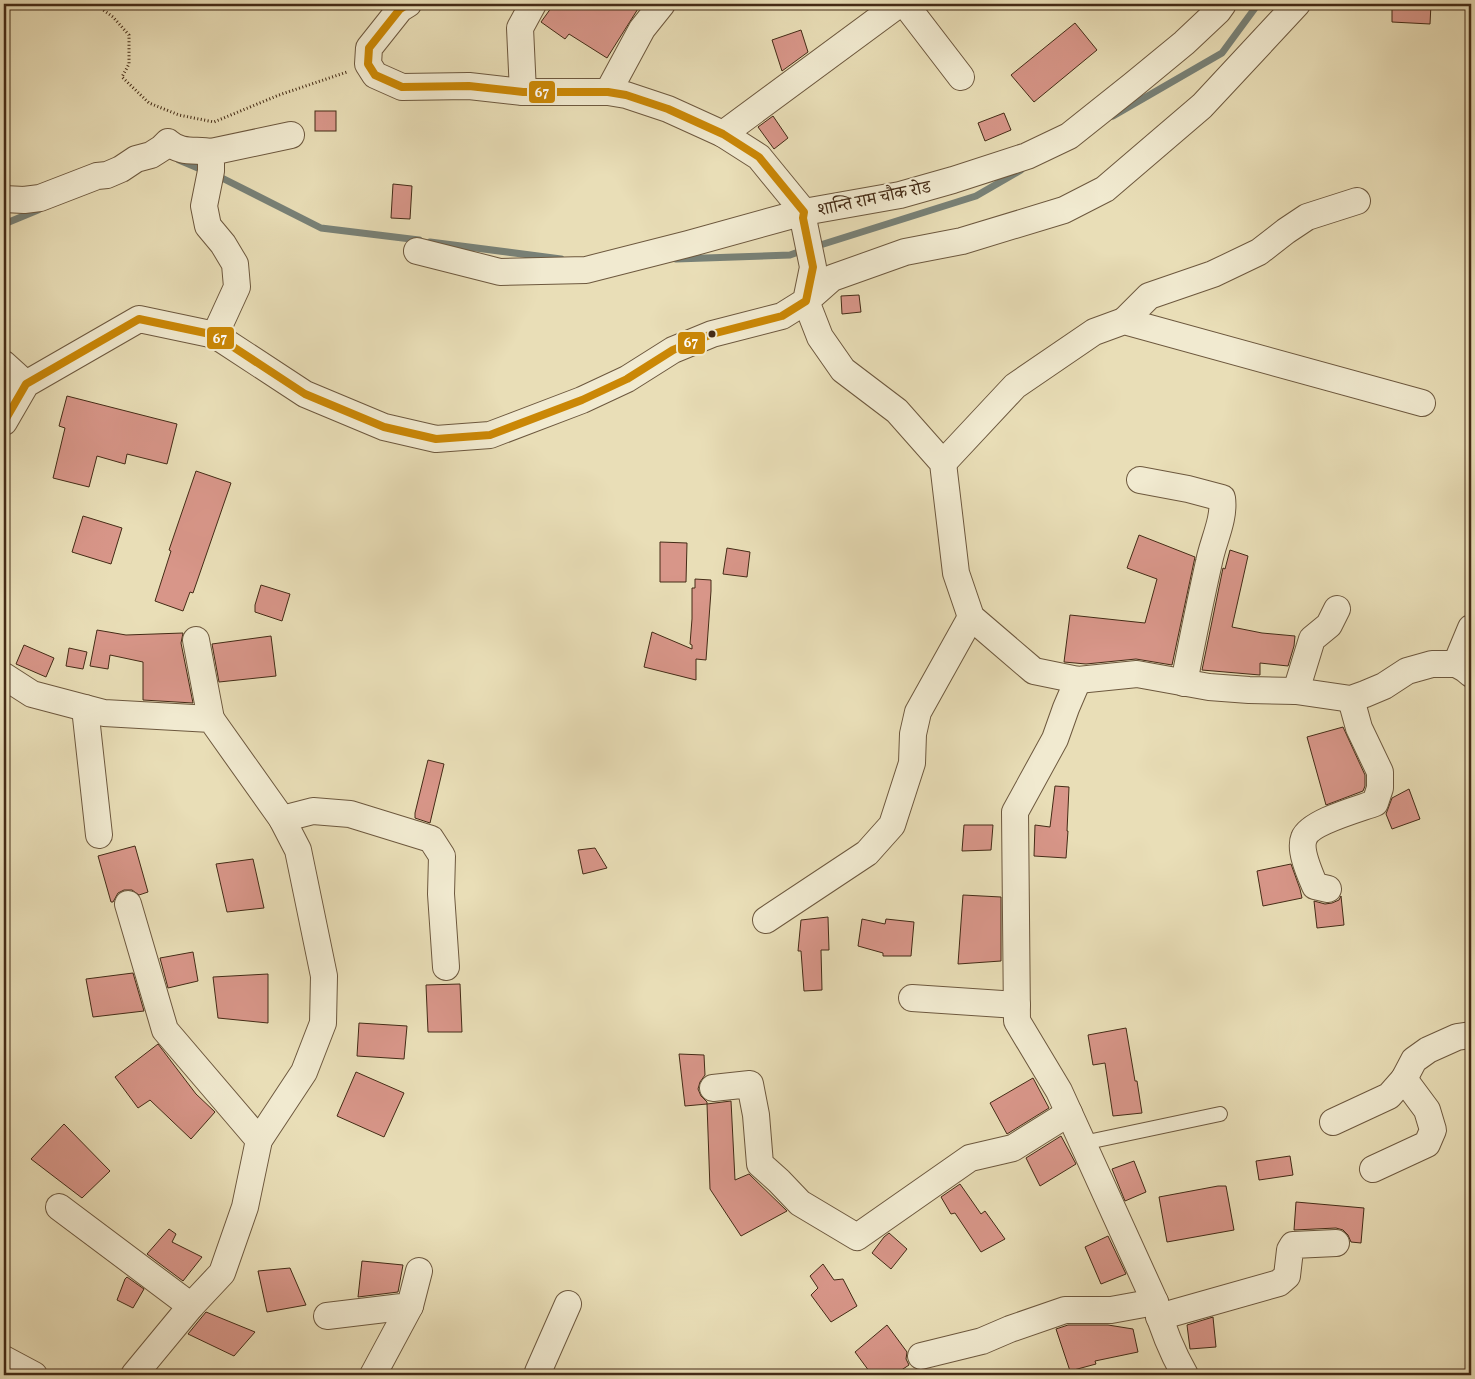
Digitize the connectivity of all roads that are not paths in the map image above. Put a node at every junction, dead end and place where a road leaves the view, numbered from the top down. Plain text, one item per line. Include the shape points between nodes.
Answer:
1 (408, 4) edge
2 (533, 4) edge
3 (662, 4) edge
4 (899, 4) edge
5 (905, 4) edge
6 (1223, 4) edge
7 (1297, 4) edge
8 (961, 77) dead end
9 (523, 92) junction
10 (608, 92) junction
11 (723, 134) junction
12 (291, 135) dead end
13 (211, 152) junction
14 (4, 199) edge
15 (1357, 201) dead end
16 (804, 215) junction
17 (417, 250) dead end
18 (806, 301) junction
19 (1124, 321) junction
20 (215, 335) junction
21 (4, 364) edge
22 (26, 384) junction
23 (1422, 403) dead end
24 (4, 422) edge
25 (943, 463) junction
26 (1140, 480) dead end
27 (1337, 609) dead end
28 (971, 617) junction
29 (1471, 628) edge
30 (196, 640) dead end
31 (1463, 669) edge
32 (4, 676) edge
33 (1078, 680) junction
34 (1184, 682) junction
35 (1296, 691) junction
36 (1351, 699) junction
37 (85, 708) junction
38 (211, 719) junction
39 (282, 818) junction
40 (99, 835) dead end
41 (1328, 889) dead end
42 (128, 904) dead end
43 (766, 920) dead end
44 (446, 967) dead end
45 (912, 998) dead end
46 (1017, 1005) junction
47 (1471, 1035) edge
48 (1404, 1080) junction
49 (713, 1088) dead end
50 (1069, 1113) junction
51 (1220, 1114) dead end
52 (1333, 1122) dead end
53 (259, 1140) junction
54 (1082, 1143) junction
55 (1372, 1169) dead end
56 (58, 1207) dead end
57 (1336, 1243) dead end
58 (419, 1271) dead end
59 (568, 1304) dead end
60 (191, 1306) junction
61 (410, 1306) junction
62 (1157, 1310) junction
63 (327, 1316) dead end
64 (921, 1356) dead end
65 (4, 1359) edge
66 (34, 1375) edge
67 (134, 1375) edge
68 (373, 1375) edge
69 (539, 1375) edge
70 (1184, 1375) edge

1 - 9 street via 400,9 369,48 368,64 375,75 402,87 469,86
2 - 9 street via 520,28
3 - 10 street via 642,29
4 - 11 street
5 - 8 street
6 - 16 street, शान्ति राम चौक रोड via 1184,43 1069,136 1027,156 953,180
7 - 18 street via 1202,106 1104,189 1064,210 962,241 905,252 832,278
9 - 10 street
10 - 11 street via 668,109
11 - 16 street via 759,157
12 - 13 street
13 - 14 street via 189,151 168,142 151,155 136,159 107,175 40,198
13 - 20 street via 204,206 208,226 235,264 237,287
15 - 19 street via 1307,217 1259,252 1213,274 1149,296
16 - 17 street, शान्ति राम चौक रोड via 586,270 500,272
16 - 18 street via 813,267
18 - 20 street via 782,316 712,334 673,350 627,379 490,436 436,439 384,427 305,394
18 - 25 street via 820,337 843,370 897,411
19 - 23 street
19 - 25 street via 1094,332 1015,386
20 - 22 street via 139,319
21 - 22 street
22 - 24 street
25 - 28 street via 956,572
26 - 34 street via 1222,498 1222,516 1209,560
27 - 35 street via 1329,625 1312,639
28 - 33 street via 1034,671
28 - 43 street via 918,712 912,763 892,825 866,853
29 - 31 street
30 - 38 street
31 - 36 street via 1432,664 1418,667
32 - 37 street via 32,694
33 - 34 street via 1137,674
33 - 46 street via 1055,739 1015,812
34 - 35 street via 1209,687
35 - 36 street
36 - 41 street via 1380,772 1380,788 1375,803 1321,822 1304,838 1308,869 1315,886
37 - 38 street via 104,713
37 - 40 street
38 - 39 street
39 - 44 street via 314,811 350,814 431,838 442,856
39 - 53 street via 298,850 324,976 323,1023 304,1072
42 - 53 street via 165,1030
45 - 46 street
46 - 50 street via 1017,1020
47 - 48 street via 1457,1037 1428,1050 1414,1060
48 - 52 street via 1389,1096
48 - 55 street via 1427,1110 1432,1130 1427,1144
49 - 50 street via 750,1084 760,1164 800,1203 857,1237 970,1158 1013,1148
50 - 54 street
51 - 54 lane
53 - 60 street via 245,1207 222,1273
54 - 62 street
56 - 60 street
57 - 62 street via 1293,1245 1287,1276 1279,1283
58 - 61 street
59 - 69 street
60 - 67 street
61 - 63 street
61 - 68 street
62 - 64 street via 1065,1310 982,1341
62 - 70 street
65 - 66 street

